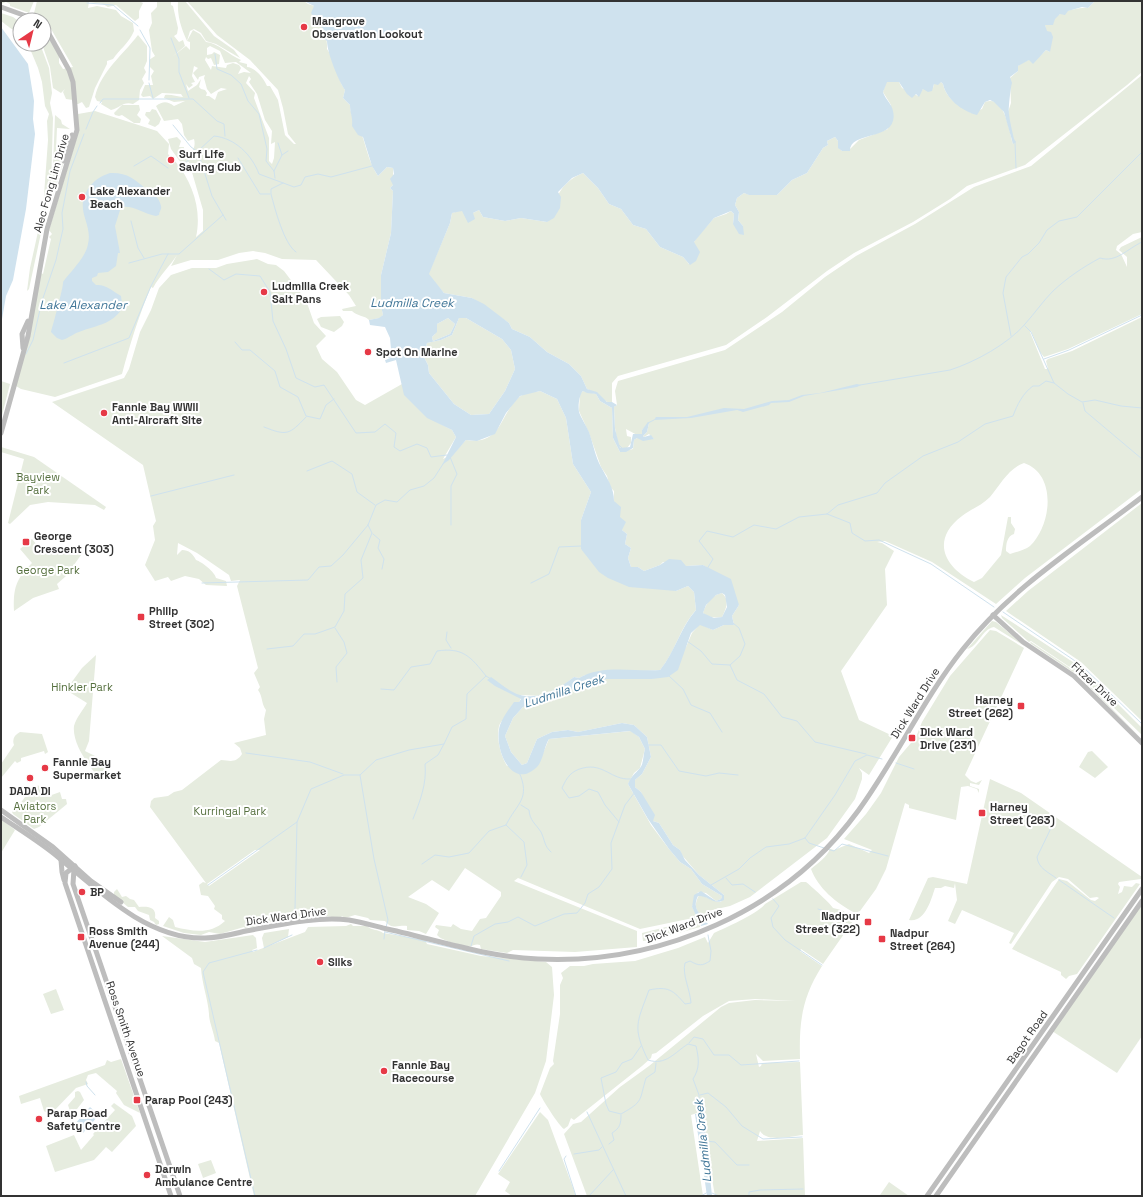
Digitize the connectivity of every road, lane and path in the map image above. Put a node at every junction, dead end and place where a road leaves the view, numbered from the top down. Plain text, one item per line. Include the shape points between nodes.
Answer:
1 (1, 7) edge
2 (15, 12) edge
3 (52, 39) edge
4 (52, 45) edge
5 (75, 111) junction
6 (1, 433) edge
7 (1142, 497) edge
8 (997, 612) junction
9 (1142, 743) edge
10 (1, 810) edge
11 (4, 817) edge
12 (34, 835) junction
13 (61, 860) junction
14 (73, 869) junction
15 (82, 879) junction
16 (65, 883) junction
17 (75, 888) junction
18 (1142, 889) edge
19 (111, 897) junction
20 (1142, 901) edge
21 (171, 1196) edge
22 (180, 1196) edge
23 (927, 1196) edge
24 (936, 1196) edge

1 - 2 street
3 - 5 street, Alec Fong Lim Drive via 73,82
4 - 5 street, Alec Fong Lim Drive via 71,82
5 - 6 street, Alec Fong Lim Drive via 74,129 35,275 27,325 22,334 23,351
7 - 8 street, Dick Ward Drive via 1030,581
8 - 9 street, Fitzer Drive via 1023,642 1074,676
8 - 19 street, Dick Ward Drive via 963,648 856,814 803,870 753,906 702,931 647,950 606,957 538,959 474,949 348,920 318,919 212,938 191,938 174,935 148,925
10 - 11 street
11 - 12 street
12 - 13 street
12 - 14 street
13 - 14 street
13 - 16 street, Ross Smith Avenue
14 - 15 street
14 - 16 street via 66,875
14 - 17 street, Ross Smith Avenue
14 - 19 street
15 - 17 street via 75,882
15 - 19 street
16 - 21 street, Ross Smith Avenue
17 - 22 street, Ross Smith Avenue
18 - 23 street, Bagot Road
20 - 24 street, Bagot Road

